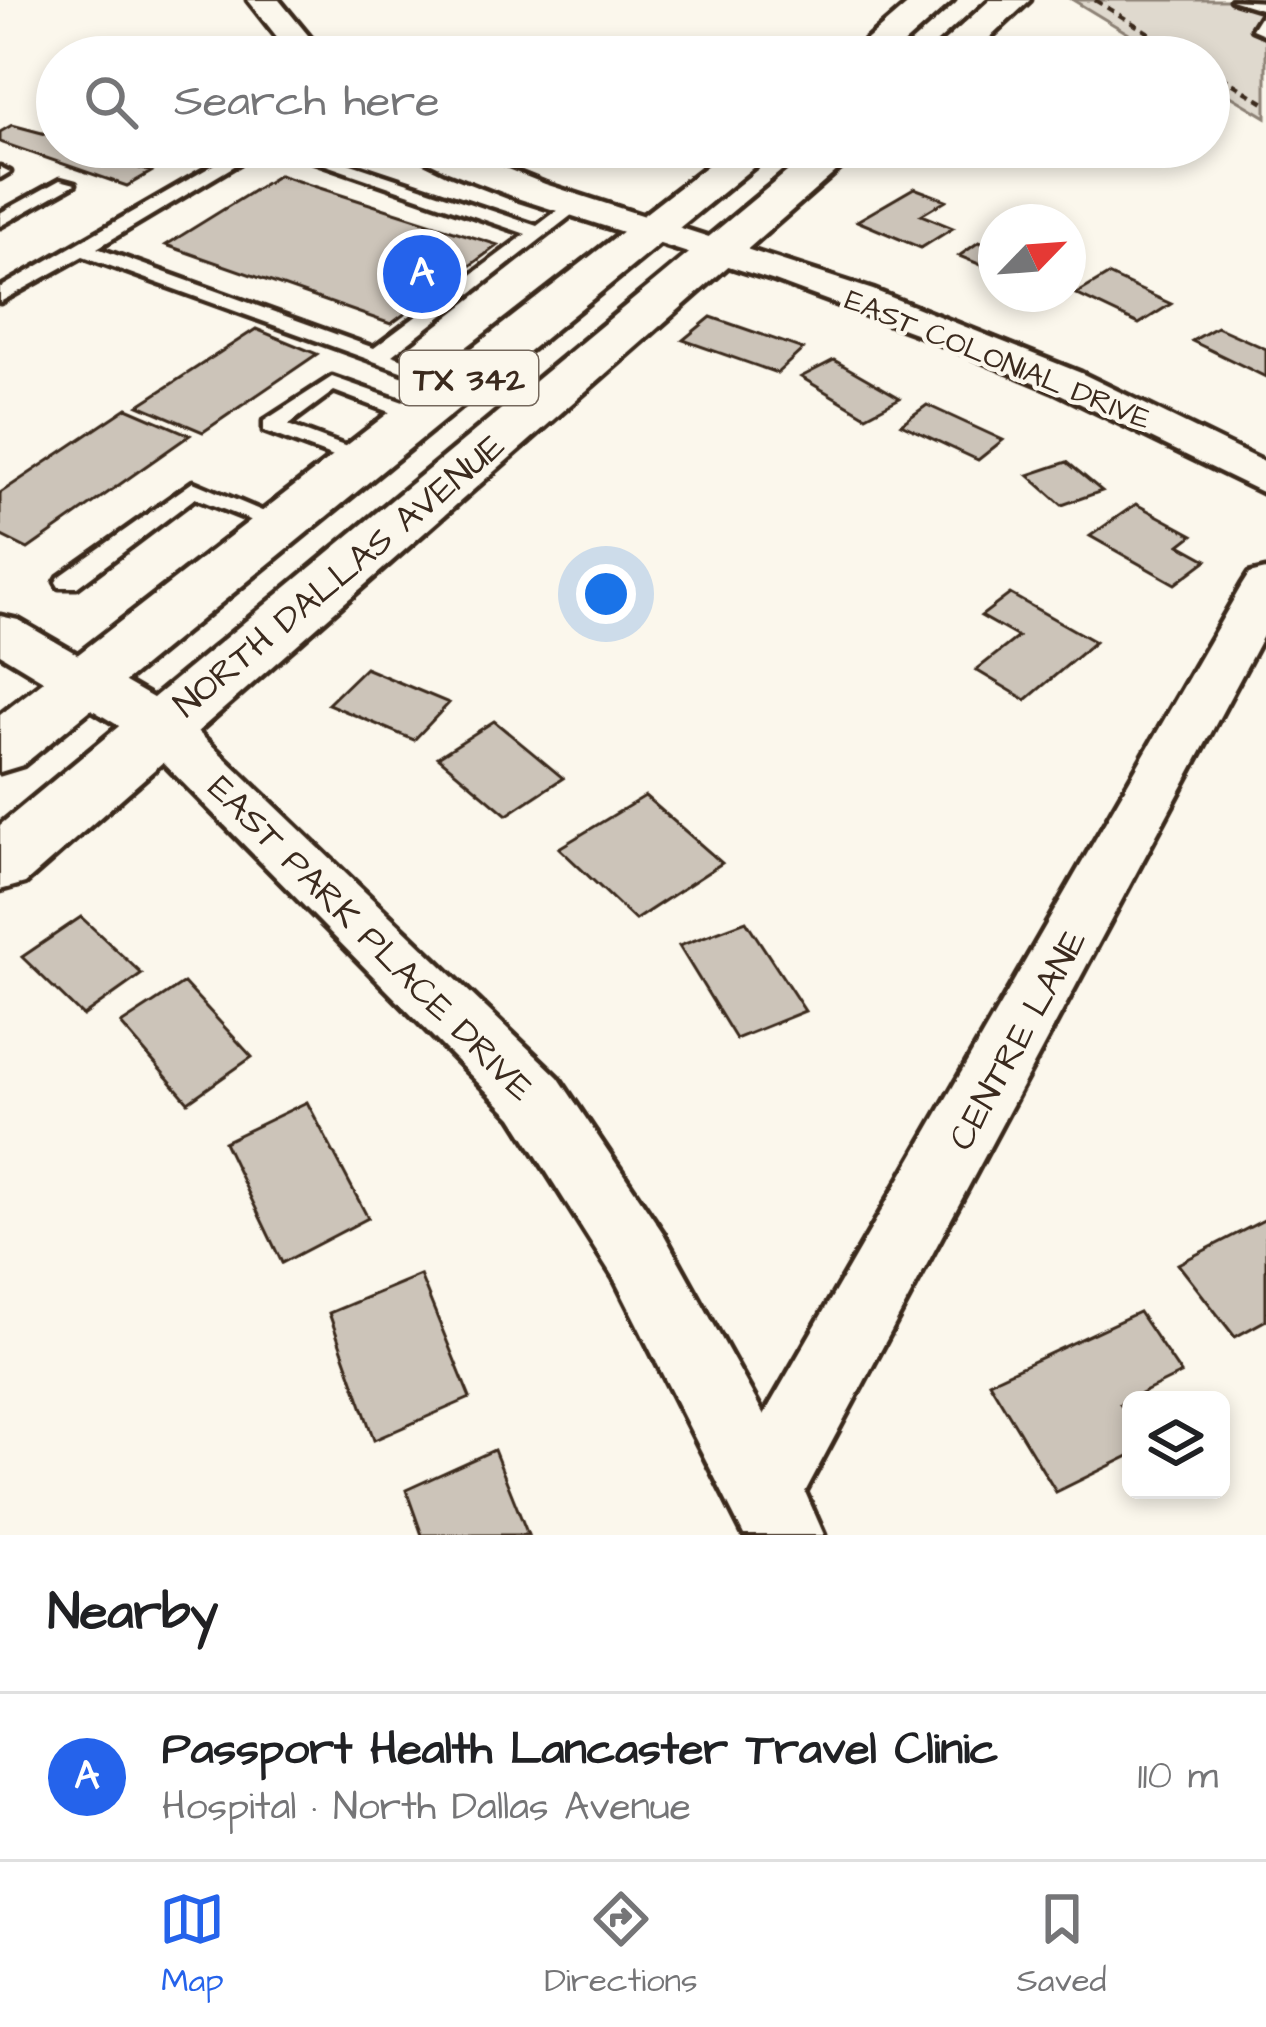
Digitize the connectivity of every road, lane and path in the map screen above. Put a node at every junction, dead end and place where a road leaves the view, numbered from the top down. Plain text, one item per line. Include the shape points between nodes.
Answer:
1 (263, 0) edge
2 (935, 0) edge
3 (1012, 0) edge
4 (1095, 0) edge
5 (1238, 0) edge
6 (1266, 10) edge
7 (1266, 30) edge
8 (293, 36) edge
9 (893, 36) edge
10 (970, 36) edge
11 (1154, 36) edge
12 (1230, 82) edge
13 (1266, 104) edge
14 (221, 168) edge
15 (346, 168) edge
16 (469, 168) edge
17 (732, 168) edge
18 (819, 168) edge
19 (66, 184) dead end
20 (573, 207) junction
21 (0, 220) edge
22 (655, 231) junction
23 (538, 232) junction
24 (82, 249) junction
25 (724, 251) junction
26 (0, 296) edge
27 (377, 356) junction
28 (440, 401) junction
29 (496, 442) junction
30 (363, 461) junction
31 (1266, 481) edge
32 (283, 525) junction
33 (68, 582) dead end
34 (1266, 585) edge
35 (0, 632) edge
36 (84, 682) junction
37 (158, 725) junction
38 (0, 749) edge
39 (0, 864) edge
40 (774, 1514) edge

1 - 8 street
2 - 9 main road
3 - 10 main road
4 - 11 path
5 - 6 lane
6 - 7 lane
12 - 13 path
14 - 24 lane
15 - 23 lane
16 - 20 street, EAST COLONIAL DRIVE
17 - 22 main road, NORTH DALLAS AVENUE / TX 342
18 - 25 main road, NORTH DALLAS AVENUE / TX 342
19 - 21 lane
20 - 22 street, EAST COLONIAL DRIVE
20 - 23 lane
22 - 25 street, EAST COLONIAL DRIVE
22 - 28 main road, NORTH DALLAS AVENUE / TX 342
23 - 27 lane
24 - 26 lane
24 - 27 lane
25 - 29 main road, NORTH DALLAS AVENUE / TX 342
25 - 31 street, EAST COLONIAL DRIVE via 995,352
27 - 28 lane
28 - 29 main road
28 - 30 main road, NORTH DALLAS AVENUE / TX 342
28 - 30 lane via 332,383 272,426
29 - 37 main road, NORTH DALLAS AVENUE / TX 342
30 - 32 main road, NORTH DALLAS AVENUE / TX 342
32 - 33 lane via 193,489
32 - 36 main road, NORTH DALLAS AVENUE / TX 342
34 - 40 street, CENTRE LANE
35 - 36 street, EAST PARK PLACE DRIVE
36 - 37 street, EAST PARK PLACE DRIVE
36 - 38 main road, NORTH DALLAS AVENUE / TX 342
37 - 39 main road, NORTH DALLAS AVENUE / TX 342
37 - 40 street, EAST PARK PLACE DRIVE via 535,1097 639,1255

